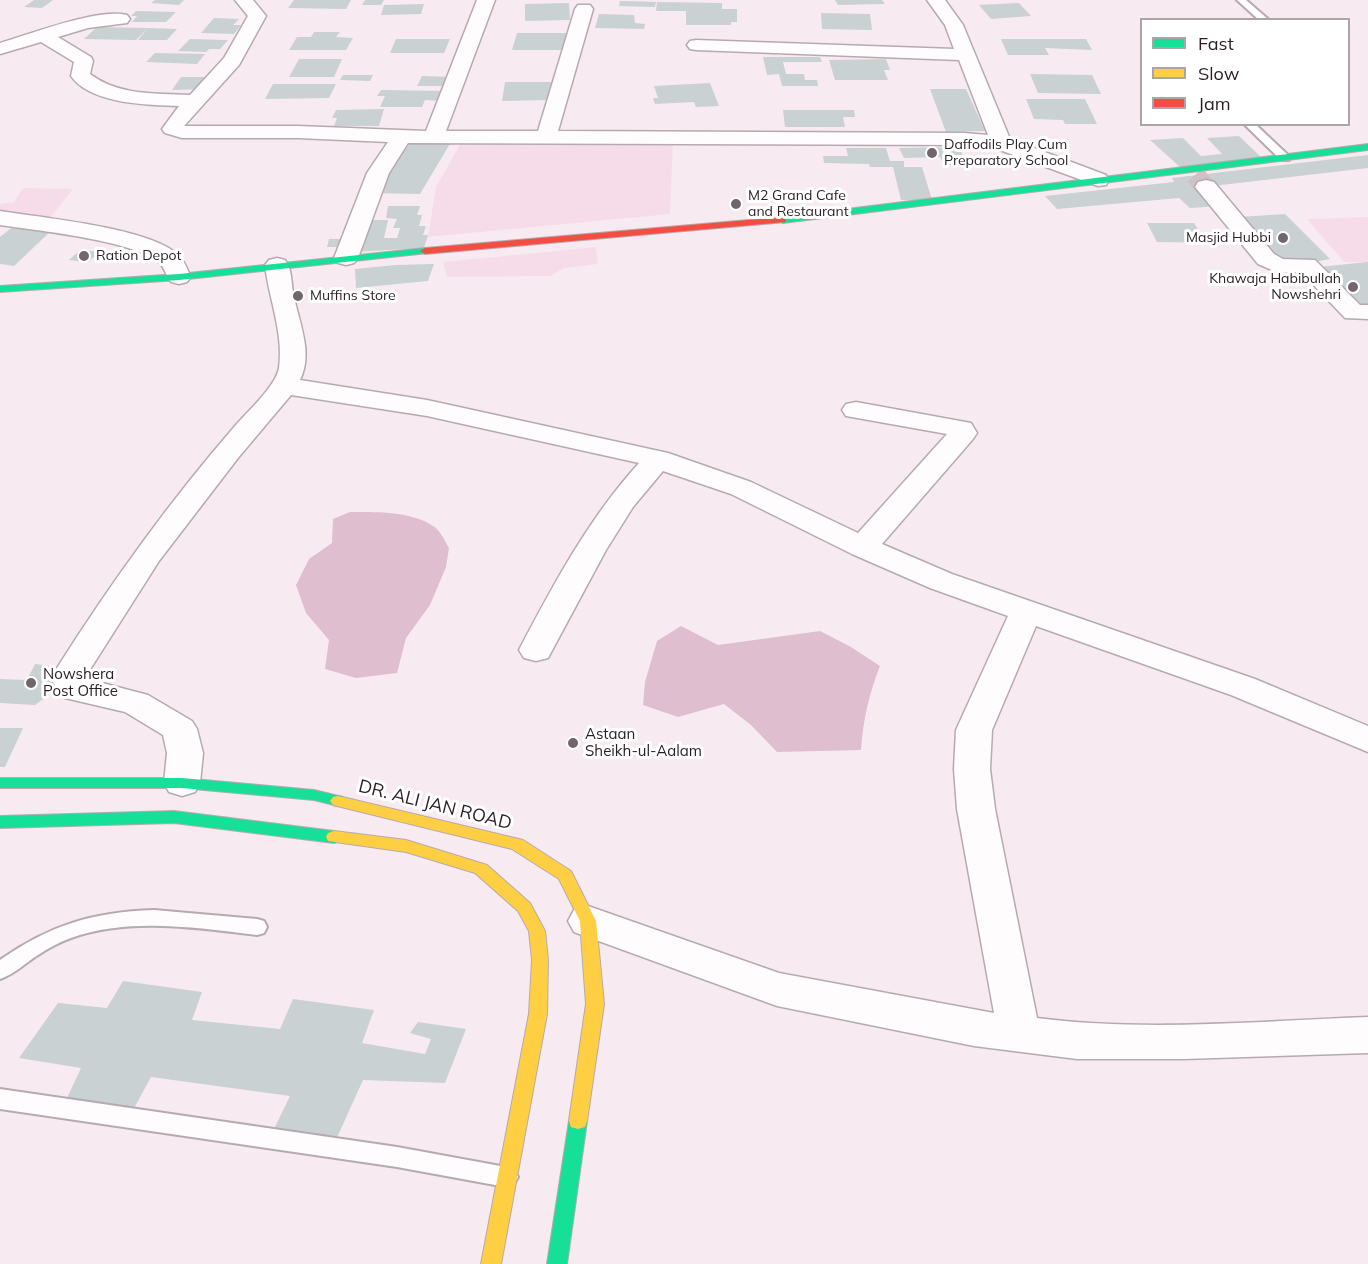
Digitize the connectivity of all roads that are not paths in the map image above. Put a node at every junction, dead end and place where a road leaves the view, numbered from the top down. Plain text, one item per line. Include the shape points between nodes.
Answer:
1 (486, 0) edge
2 (936, 0) edge
3 (1241, 0) edge
4 (238, 5) edge
5 (584, 9) dead end
6 (1263, 18) edge
7 (121, 19) dead end
8 (42, 36) junction
9 (696, 45) dead end
10 (0, 49) edge
11 (966, 55) junction
12 (194, 101) junction
13 (1251, 126) edge
14 (434, 136) junction
15 (402, 137) junction
16 (546, 138) junction
17 (1001, 142) junction
18 (1368, 147) edge
19 (1284, 158) junction
20 (1197, 177) junction
21 (1098, 180) junction
22 (0, 218) edge
23 (346, 258) junction
24 (277, 265) junction
25 (179, 277) junction
26 (0, 289) edge
27 (1368, 312) edge
28 (284, 386) junction
29 (856, 410) dead end
30 (658, 459) junction
31 (862, 547) junction
32 (1026, 611) junction
33 (536, 650) dead end
34 (1368, 740) edge
35 (0, 783) edge
36 (182, 783) junction
37 (0, 822) edge
38 (588, 921) junction
39 (257, 927) dead end
40 (0, 971) edge
41 (1019, 1034) junction
42 (1368, 1035) edge
43 (0, 1099) edge
44 (507, 1177) junction
45 (491, 1264) edge
46 (557, 1264) edge

1 - 14 street
2 - 11 street via 954,26
3 - 6 lane
4 - 12 street via 257,16 232,61
5 - 16 street
7 - 8 street via 86,23
8 - 10 street
8 - 12 street via 84,61 80,76 93,86 122,95
9 - 11 street
11 - 17 street
12 - 15 street via 172,129
13 - 19 lane
14 - 15 street
14 - 16 street
15 - 23 street via 378,173
16 - 17 street
17 - 21 street
18 - 19 main road
19 - 20 main road
20 - 21 main road
20 - 27 street via 1266,259 1279,266 1307,265 1354,313
21 - 23 main road via 801,219
22 - 25 street via 126,240 170,259
23 - 24 main road
24 - 25 main road
24 - 28 street via 292,335 292,370
25 - 26 main road
28 - 30 street via 427,408
28 - 36 street via 146,557 69,681 78,690 136,703 179,729 185,753
29 - 31 street via 956,427 963,433
30 - 31 street via 741,488
30 - 33 street via 635,483 564,595
31 - 32 street
32 - 34 street via 1243,687
32 - 41 street via 974,730 972,769 976,809
35 - 36 main road, DR. ALI JAN ROAD
36 - 38 main road, DR. ALI JAN ROAD via 314,795 517,844 565,875
37 - 44 main road via 174,817 406,846 481,869 524,907 537,931 539,950 538,1014
38 - 41 street via 777,989
38 - 46 main road, DR. ALI JAN ROAD via 595,1004
39 - 40 lane via 169,918 112,918 60,933 24,951
41 - 42 street via 1077,1041
43 - 44 lane via 397,1157
44 - 45 main road

